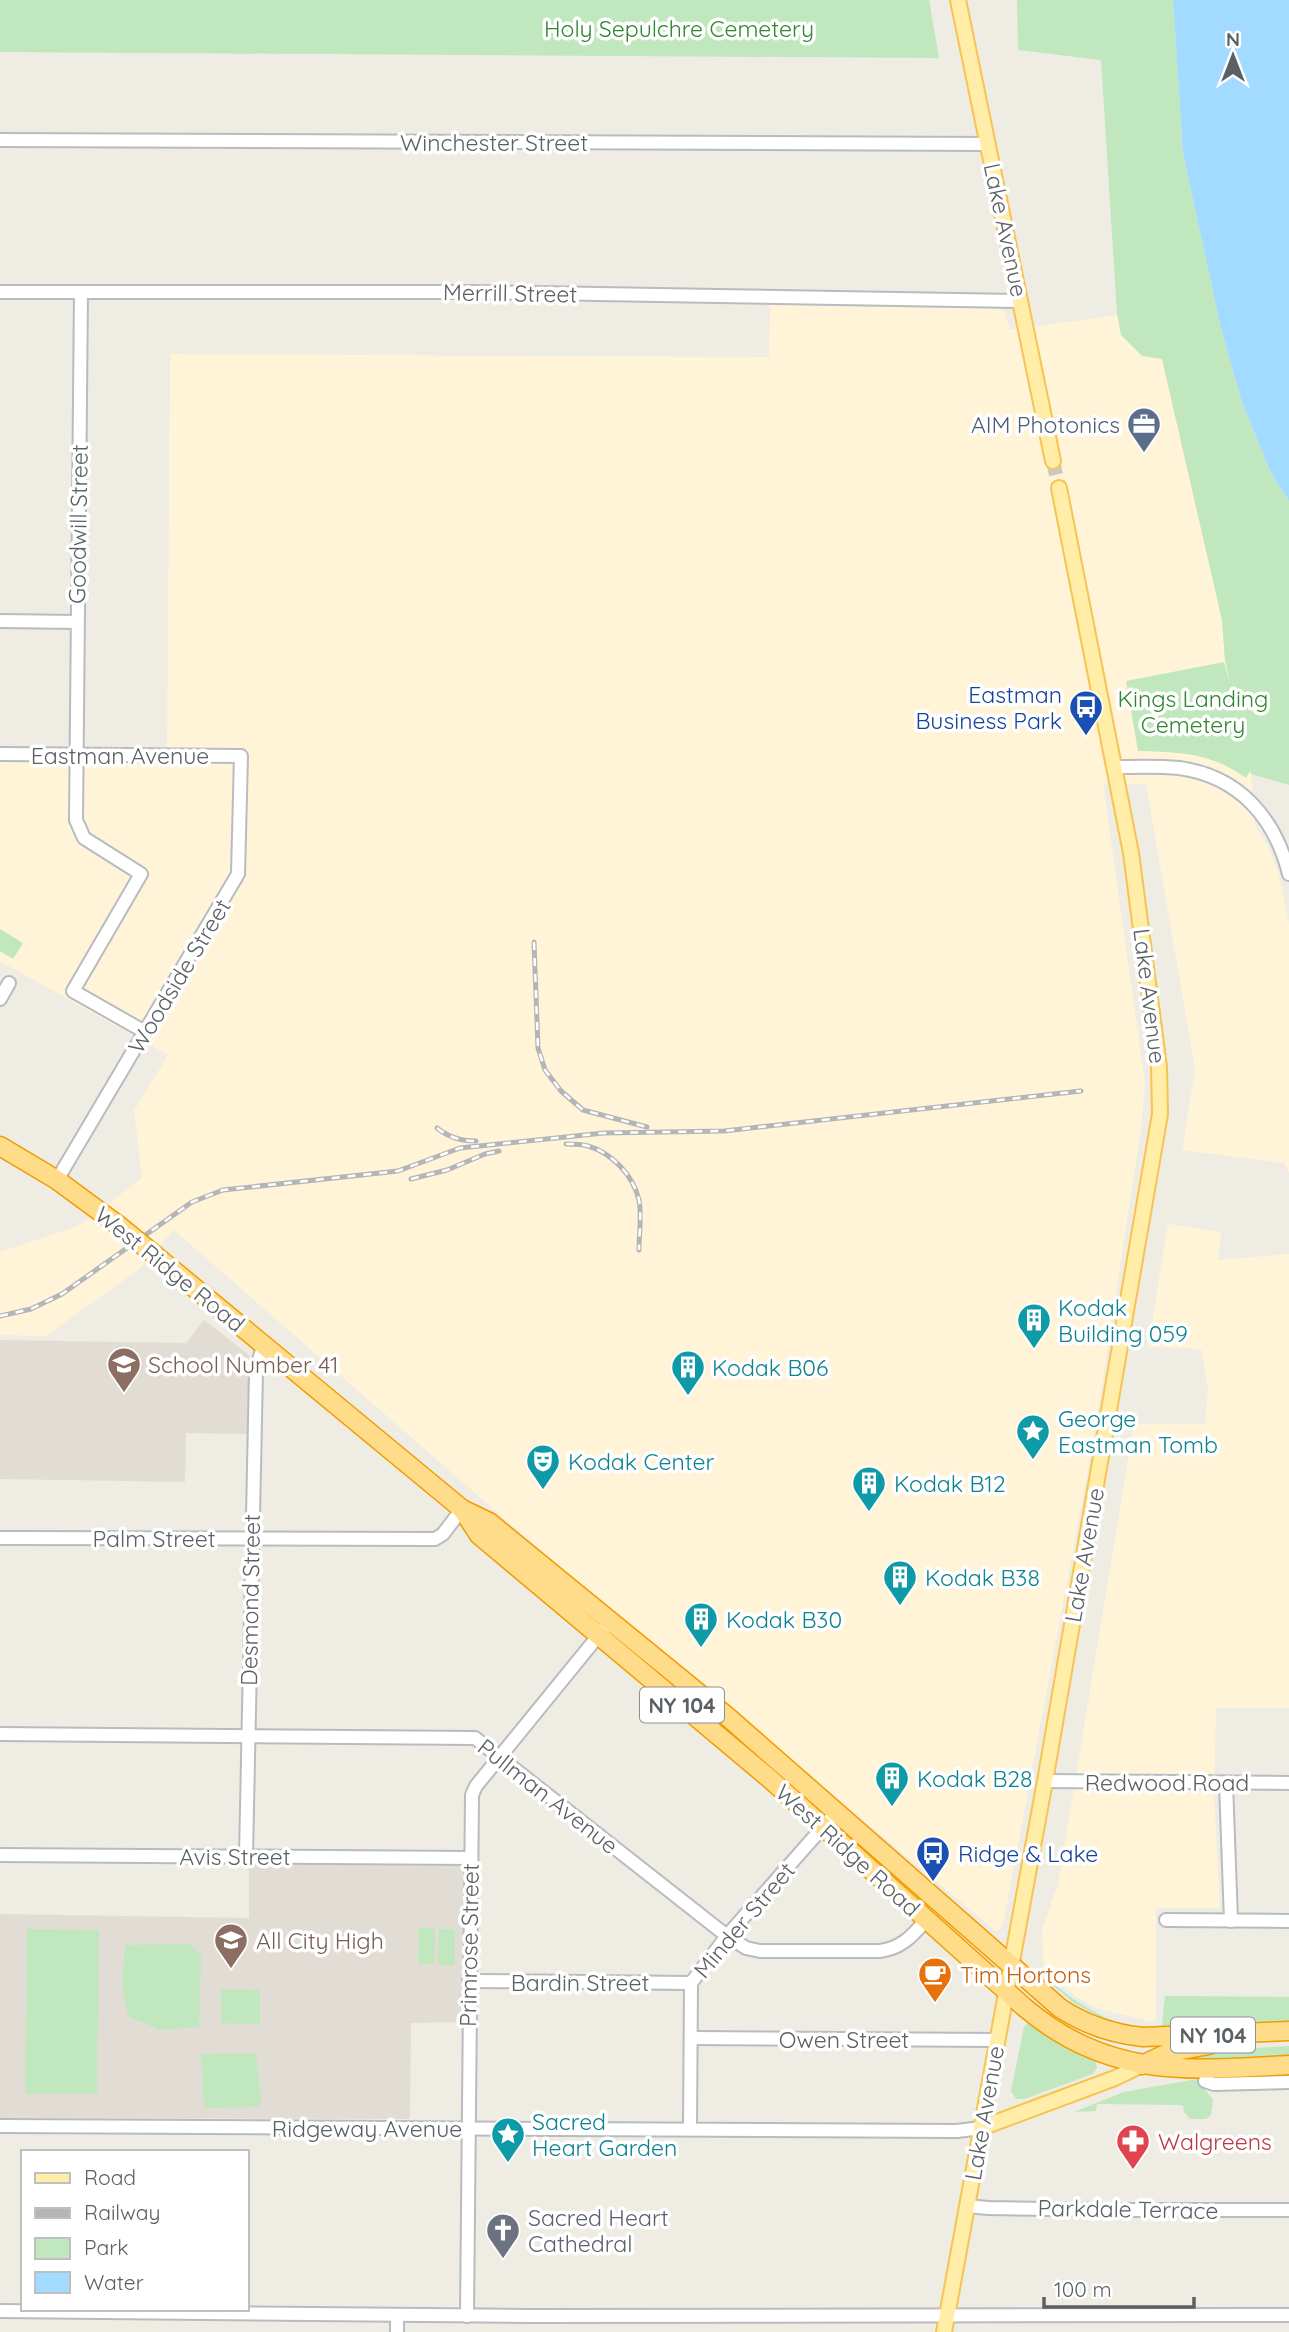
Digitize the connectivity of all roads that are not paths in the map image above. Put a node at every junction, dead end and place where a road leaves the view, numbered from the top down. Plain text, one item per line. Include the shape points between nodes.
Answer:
1 (957, 0) edge
2 (0, 140) edge
3 (988, 144) junction
4 (0, 292) edge
5 (81, 293) junction
6 (1021, 301) junction
7 (1053, 461) tunnel mouth
8 (1059, 488) tunnel mouth
9 (0, 621) edge
10 (77, 622) junction
11 (0, 754) edge
12 (76, 755) junction
13 (241, 756) joint
14 (1114, 767) junction
15 (1289, 874) edge
16 (9, 983) dead end
17 (0, 999) edge
18 (145, 1032) junction
19 (0, 1146) edge
20 (57, 1180) junction
21 (263, 1346) junction
22 (462, 1509) junction
23 (0, 1538) edge
24 (251, 1539) junction
25 (604, 1629) junction
26 (0, 1734) edge
27 (248, 1735) junction
28 (500, 1757) junction
29 (1045, 1781) junction
30 (1226, 1783) junction
31 (1289, 1783) edge
32 (837, 1811) junction
33 (823, 1827) junction
34 (0, 1855) edge
35 (246, 1856) junction
36 (470, 1858) junction
37 (926, 1920) junction
38 (1166, 1920) dead end
39 (1231, 1921) junction
40 (1289, 1921) edge
41 (727, 1936) junction
42 (1011, 1966) junction
43 (469, 1981) junction
44 (691, 1983) junction
45 (1006, 1991) junction
46 (1289, 2031) edge
47 (691, 2038) junction
48 (997, 2040) junction
49 (1142, 2065) junction
50 (1289, 2065) edge
51 (1182, 2069) junction
52 (1205, 2081) joint
53 (1289, 2082) edge
54 (0, 2126) edge
55 (467, 2128) junction
56 (981, 2128) junction
57 (690, 2129) junction
58 (967, 2206) junction
59 (1289, 2210) edge
60 (0, 2312) edge
61 (397, 2315) junction
62 (1289, 2315) edge
63 (467, 2316) junction
64 (947, 2317) junction
65 (397, 2332) edge
66 (944, 2332) edge

1 - 3 main road, Lake Avenue
2 - 3 street, Winchester Street
3 - 6 main road, Lake Avenue
4 - 5 street, Merrill Street
5 - 6 street, Merrill Street via 472,292
5 - 10 street, Goodwill Street
6 - 7 main road, Lake Avenue
8 - 14 main road, Lake Avenue
9 - 10 street
10 - 12 street, Goodwill Street
11 - 12 street, Eastman Avenue
12 - 13 street, Eastman Avenue
12 - 18 street, Goodwill Street via 78,830 93,845 141,874 73,990
13 - 18 street, Woodside Street via 238,874
14 - 15 street via 1180,768 1221,781 1267,820
14 - 29 main road, Lake Avenue via 1137,890 1159,1066 1160,1114
16 - 17 street
18 - 20 street, Woodside Street
19 - 20 highway, West Ridge Road / NY 104
20 - 21 highway, West Ridge Road / NY 104, bridge
21 - 22 highway, West Ridge Road / NY 104
21 - 24 street, Desmond Street via 256,1371
22 - 24 street, Palm Street via 435,1539
22 - 25 highway, West Ridge Road / NY 104 via 489,1522
23 - 24 street, Palm Street
24 - 27 street, Desmond Street
25 - 28 street, Primrose Street
25 - 32 highway, West Ridge Road / NY 104 via 729,1718
25 - 33 highway, West Ridge Road / NY 104
26 - 27 street, Pullman Avenue
27 - 28 street, Pullman Avenue via 475,1738
27 - 35 street, Desmond Street
28 - 36 street, Primrose Street via 471,1794
28 - 41 street, Pullman Avenue
29 - 30 street, Redwood Road
29 - 42 main road, Lake Avenue
30 - 31 street, Redwood Road
30 - 39 street
32 - 33 street, Minder Street
32 - 42 highway, West Ridge Road / NY 104
33 - 37 highway, West Ridge Road / NY 104
33 - 41 street, Minder Street
34 - 35 street, Avis Street
35 - 36 street, Avis Street
36 - 43 street, Primrose Street
37 - 41 street, Pullman Avenue via 896,1949 880,1951 760,1951
37 - 45 highway, West Ridge Road / NY 104
38 - 39 street
39 - 40 street
41 - 44 street, Minder Street
42 - 45 main road, Lake Avenue
42 - 46 highway, West Ridge Road / NY 104 via 1067,2012 1121,2034 1158,2038
43 - 44 street, Bardin Street
43 - 55 street, Primrose Street
44 - 47 street, Minder Street
45 - 48 main road, Lake Avenue
45 - 49 highway, West Ridge Road / NY 104 via 1071,2039
46 - 49 highway via 1170,2052
47 - 48 street, Owen Street
47 - 57 street, Minder Street
48 - 56 main road, Lake Avenue
49 - 51 highway, West Ridge Road / NY 104
49 - 56 main road, Ridgeway Avenue
50 - 51 highway, West Ridge Road / NY 104
51 - 52 highway
52 - 53 street
54 - 55 street, Ridgeway Avenue
55 - 57 street, Ridgeway Avenue
55 - 63 street, Primrose Street
56 - 57 street, Ridgeway Avenue
56 - 58 main road, Lake Avenue
58 - 59 street, Parkdale Terrace
58 - 64 main road, Lake Avenue
60 - 61 street
61 - 63 street
61 - 65 street
62 - 64 street
63 - 64 street
64 - 66 main road, Lake Avenue

